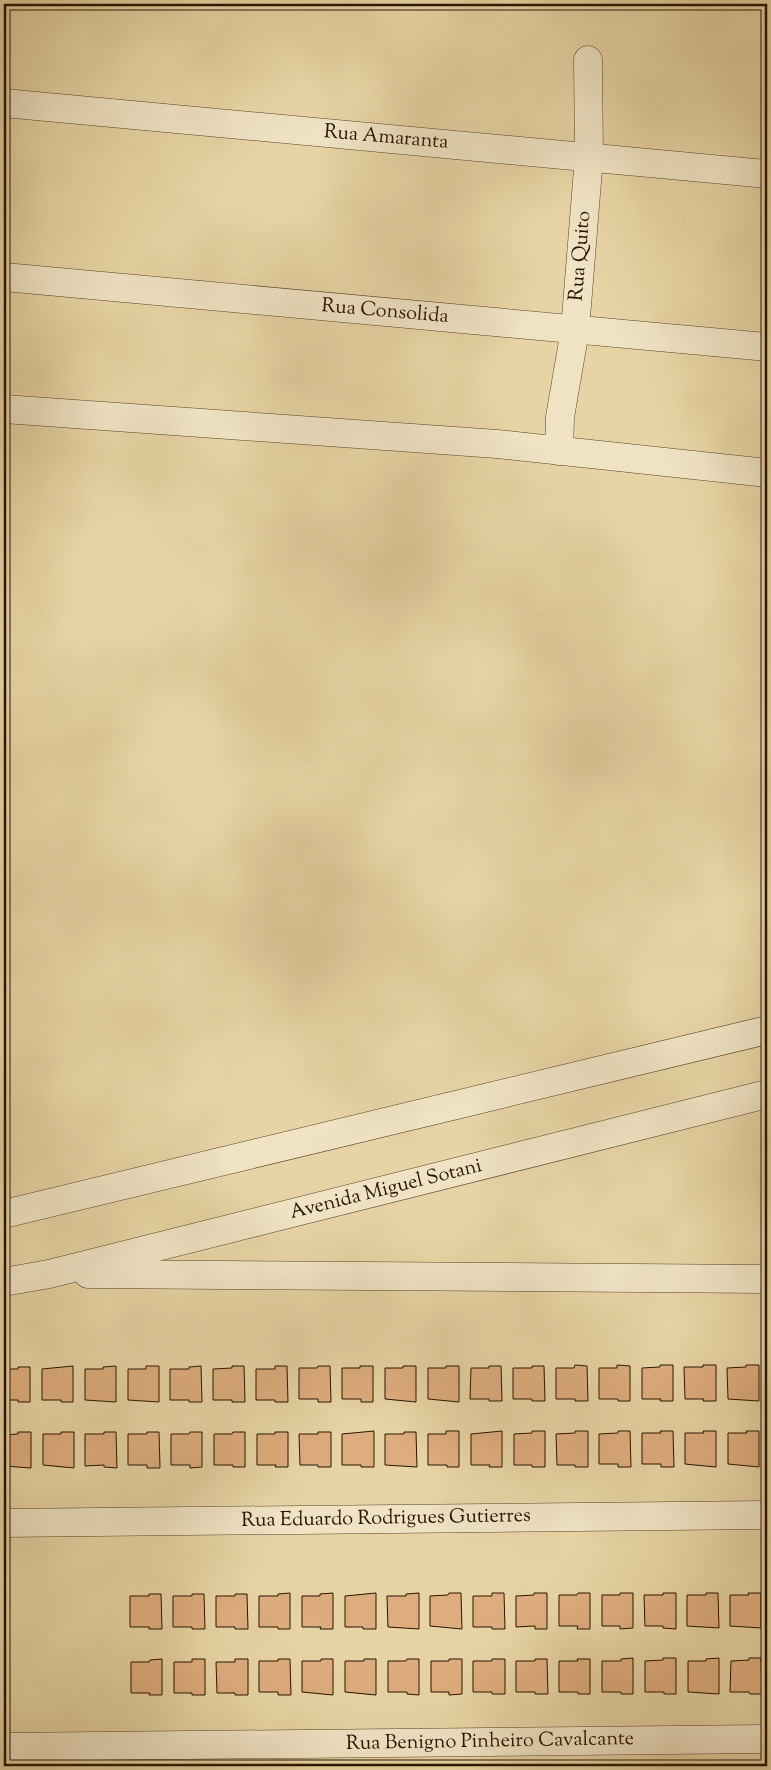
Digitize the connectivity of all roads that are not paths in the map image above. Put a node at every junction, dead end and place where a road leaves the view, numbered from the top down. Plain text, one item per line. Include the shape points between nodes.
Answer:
1 (588, 60) dead end
2 (4, 103) edge
3 (589, 157) junction
4 (767, 174) edge
5 (4, 277) edge
6 (575, 330) junction
7 (767, 347) edge
8 (4, 409) edge
9 (559, 452) junction
10 (767, 473) edge
11 (767, 1030) edge
12 (767, 1094) edge
13 (4, 1214) edge
14 (49, 1274) junction
15 (767, 1279) edge
16 (4, 1282) edge
17 (767, 1515) edge
18 (4, 1523) edge
19 (767, 1739) edge
20 (4, 1748) edge

1 - 3 street, Rua Quito
2 - 3 street, Rua Amaranta
3 - 4 street, Rua Amaranta
3 - 6 street, Rua Quito
5 - 6 street, Rua Consolida
6 - 7 street, Rua Consolida
6 - 9 street, Rua Quito via 560,417
8 - 9 street via 497,444
9 - 10 street
11 - 13 street
12 - 14 street, Avenida Miguel Sotani
14 - 15 street
14 - 16 street, Avenida Miguel Sotani
17 - 18 street, Rua Eduardo Rodrigues Gutierres
19 - 20 street, Rua Benigno Pinheiro Cavalcante

